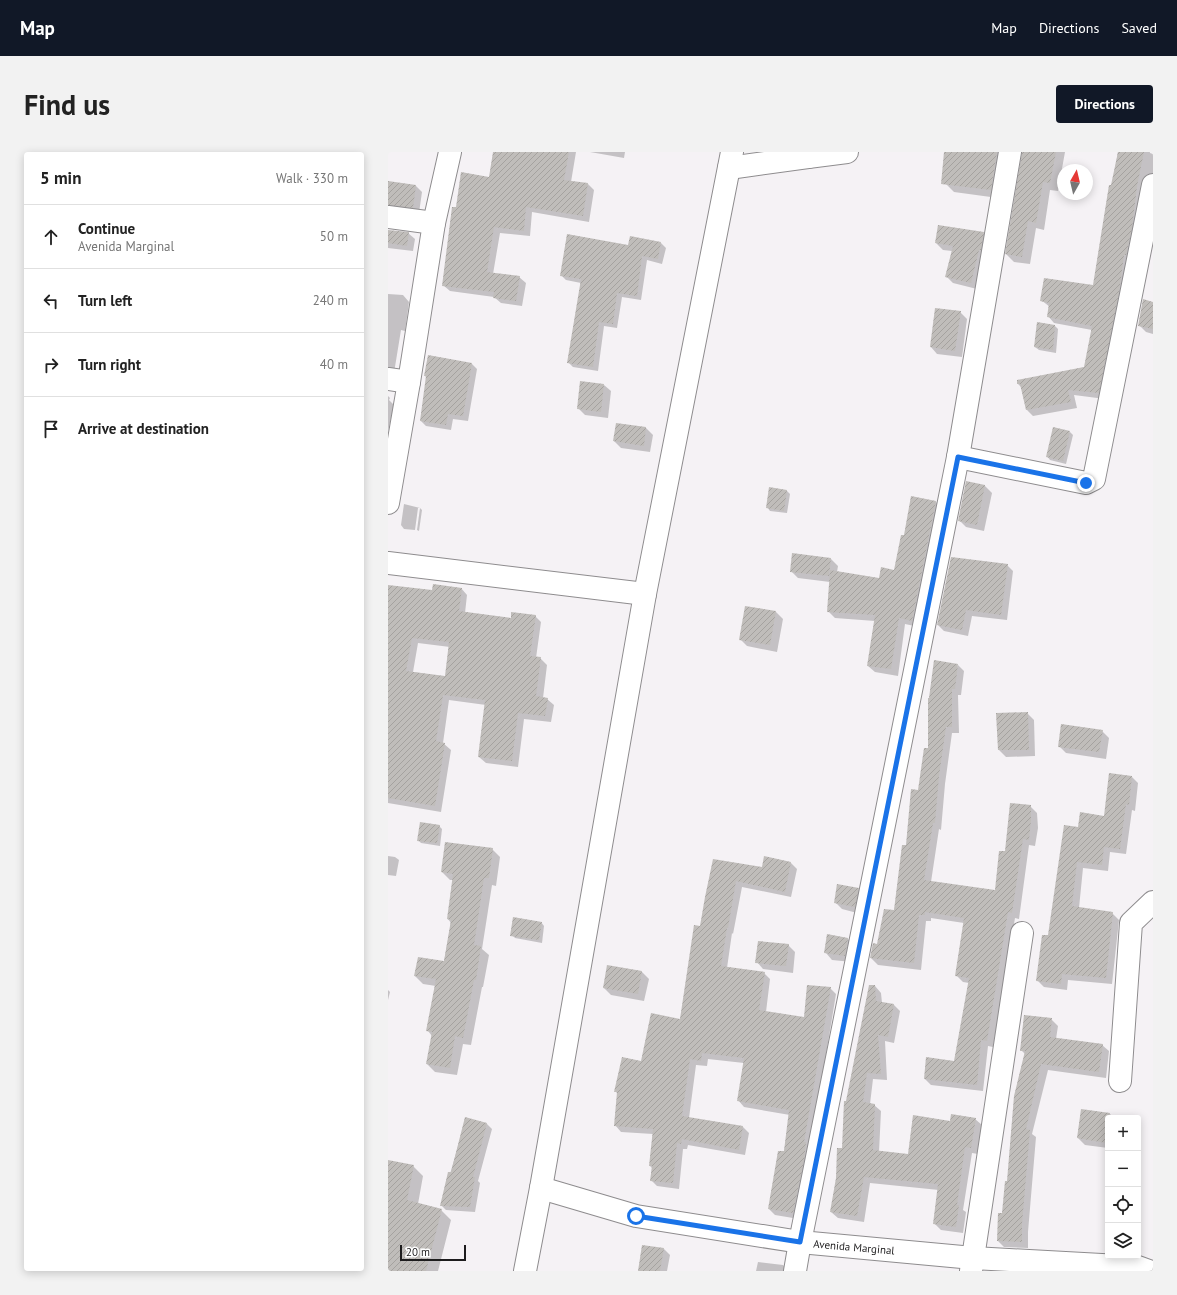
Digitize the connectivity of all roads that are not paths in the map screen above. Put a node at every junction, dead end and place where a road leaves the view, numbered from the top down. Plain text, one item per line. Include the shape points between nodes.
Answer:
1 (450, 152) edge
2 (846, 152) edge
3 (1010, 152) edge
4 (809, 155) edge
5 (730, 160) edge
6 (1153, 184) edge
7 (388, 217) edge
8 (434, 223) junction
9 (388, 379) edge
10 (409, 382) junction
11 (958, 457) junction
12 (388, 502) edge
13 (388, 563) edge
14 (645, 594) junction
15 (1153, 902) edge
16 (1022, 933) dead end
17 (1120, 1081) dead end
18 (541, 1188) junction
19 (800, 1242) junction
20 (972, 1265) edge
21 (525, 1271) edge
22 (795, 1271) edge
23 (1148, 1271) edge

1 - 8 main road
2 - 4 main road
3 - 11 main road
4 - 5 main road
5 - 14 main road
6 - 11 main road via 1094,479 1086,483
7 - 8 main road
8 - 10 main road
9 - 10 main road
10 - 12 main road
11 - 19 main road
13 - 14 main road
14 - 18 main road
15 - 17 main road via 1132,923
16 - 20 main road
18 - 19 main road, Avenida Marginal via 636,1216
18 - 21 main road
19 - 20 main road, Avenida Marginal
19 - 22 main road
20 - 23 main road, Avenida Marginal via 1138,1267

